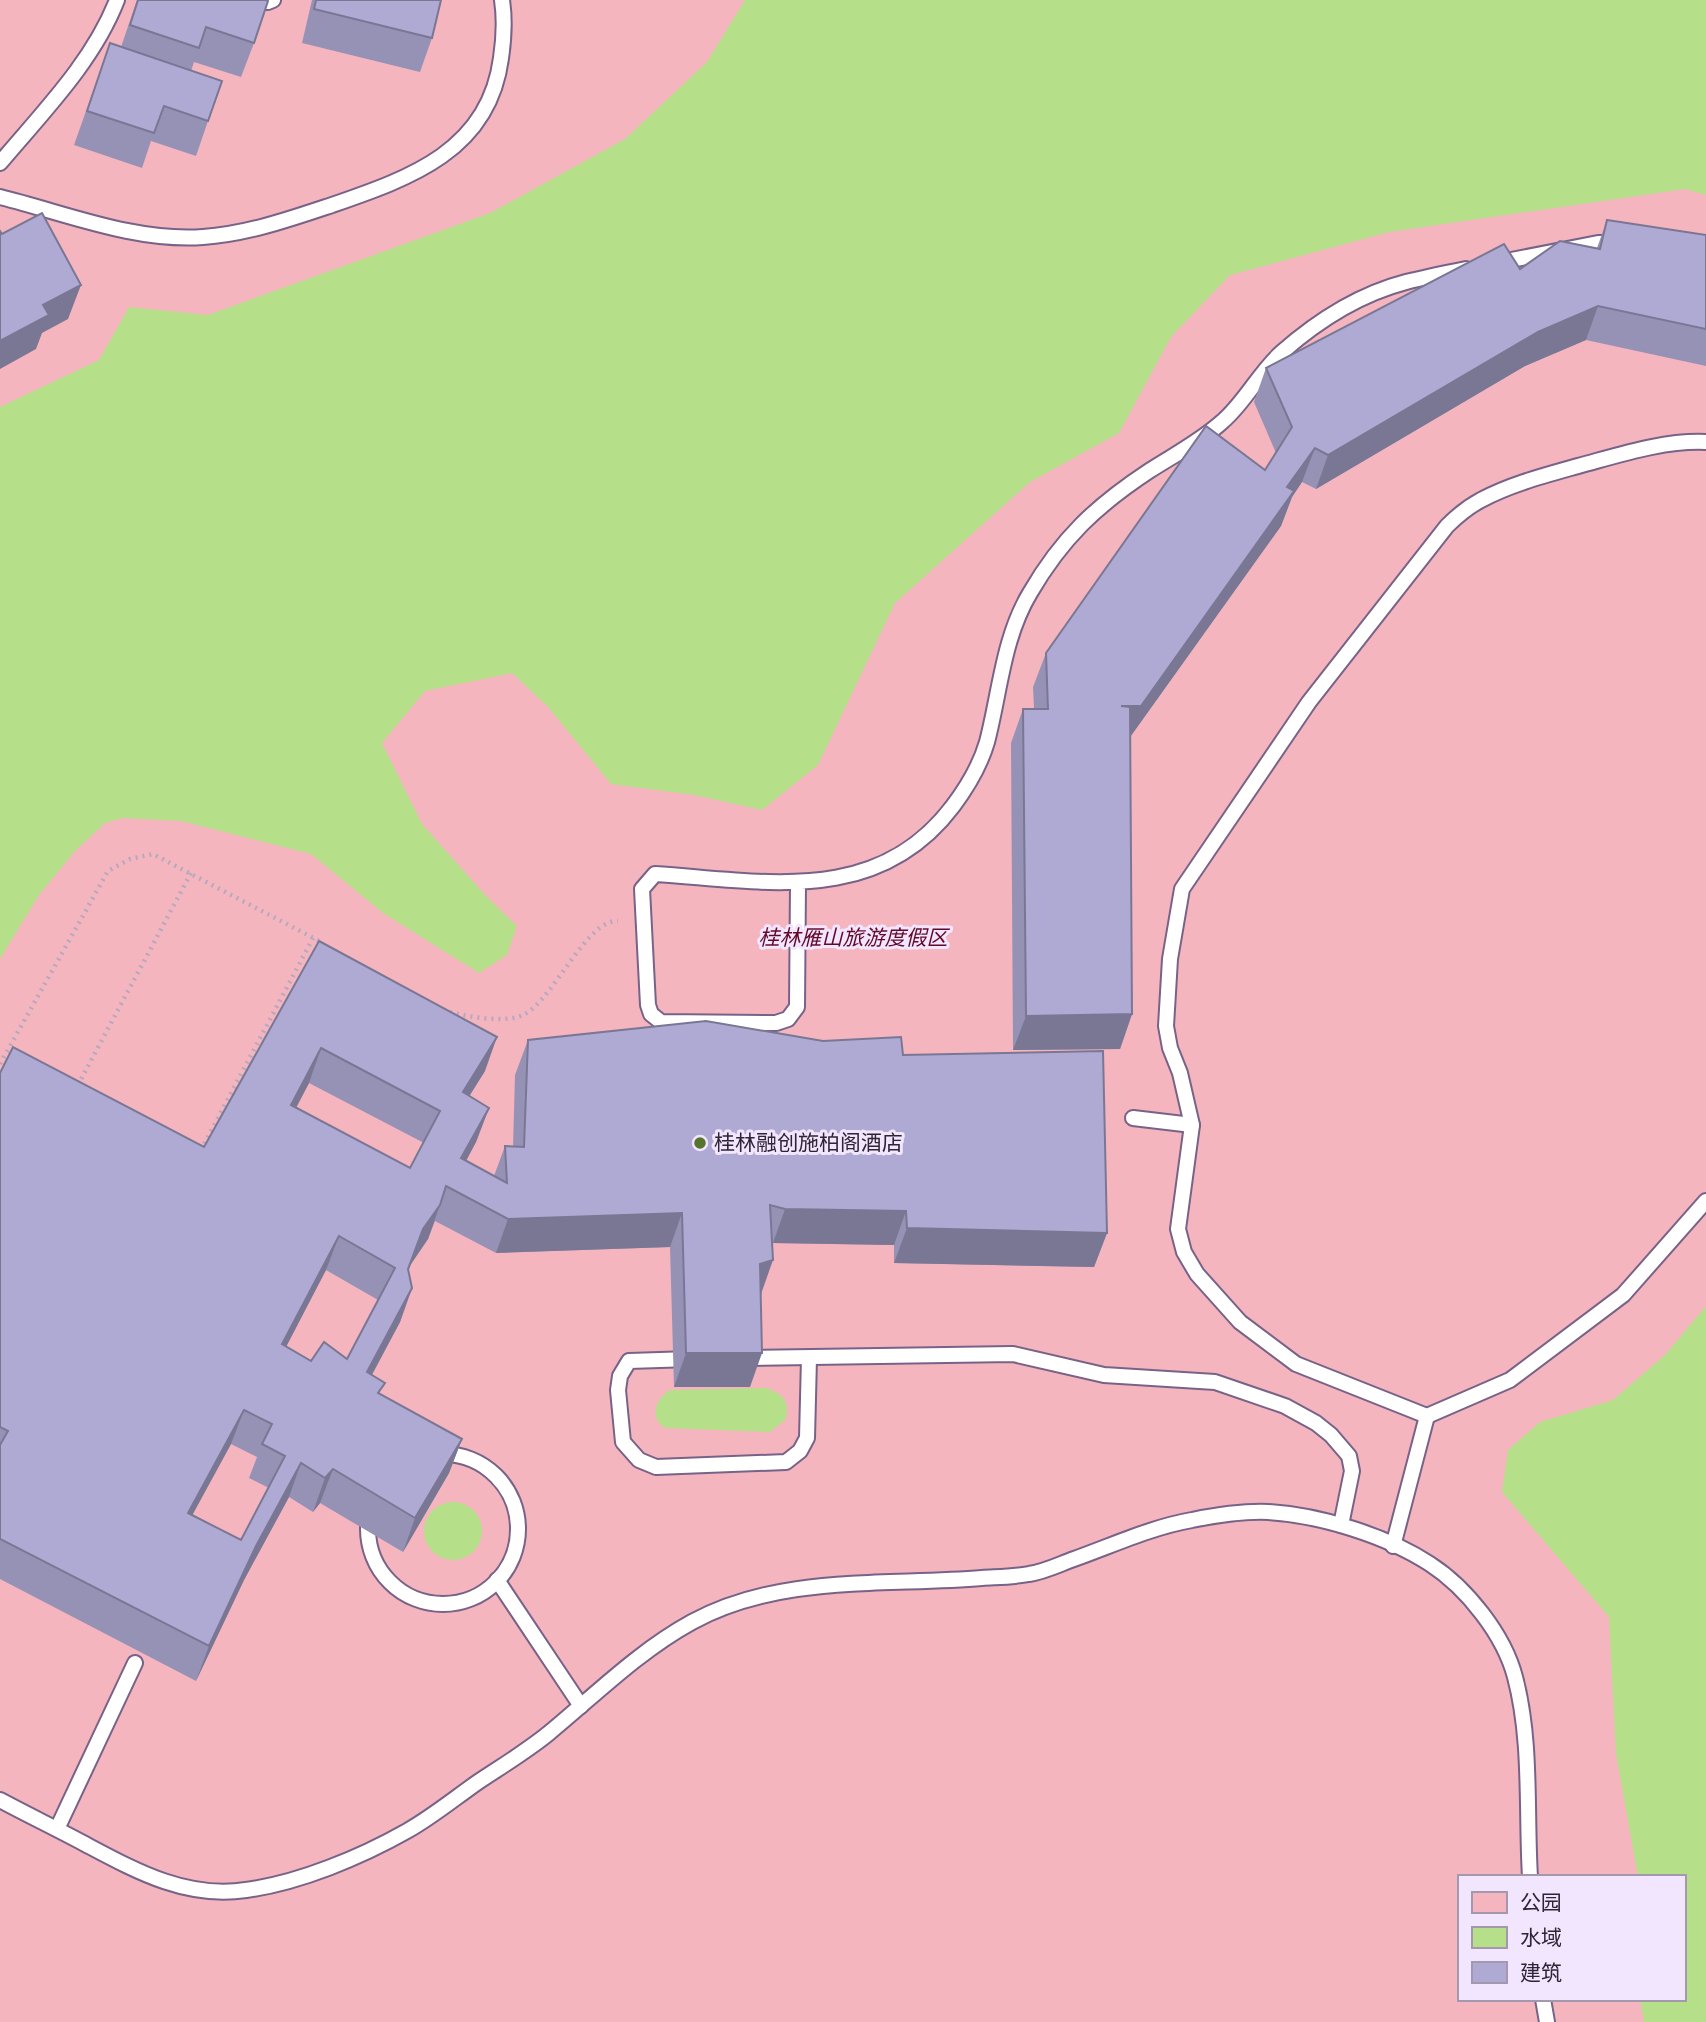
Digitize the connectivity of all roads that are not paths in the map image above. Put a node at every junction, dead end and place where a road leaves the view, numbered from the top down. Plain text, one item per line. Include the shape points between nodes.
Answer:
1 (117, 0) edge
2 (247, 0) edge
3 (273, 0) edge
4 (502, 0) edge
5 (0, 163) edge
6 (0, 198) edge
7 (1635, 243) edge
8 (1706, 442) edge
9 (798, 884) junction
10 (1133, 1118) dead end
11 (1192, 1125) junction
12 (1706, 1201) edge
13 (809, 1357) junction
14 (731, 1358) edge
15 (705, 1359) edge
16 (1427, 1416) junction
17 (1341, 1525) junction
18 (1393, 1546) junction
19 (497, 1580) junction
20 (135, 1663) dead end
21 (581, 1706) junction
22 (0, 1800) edge
23 (57, 1829) junction
24 (1530, 1875) edge
25 (1543, 2001) edge
26 (1547, 2022) edge

1 - 5 lane via 93,47
2 - 3 lane
4 - 6 lane via 505,23 499,77 481,117 460,142 436,160 371,191 282,222 202,237 118,229
7 - 9 lane via 1598,243 1405,282 1325,318 1281,354 1225,420 1098,508 1060,547 1028,596 1011,635 979,766 927,836 849,877
8 - 11 lane via 1688,441 1553,473 1506,488 1460,514 1309,702 1182,889 1170,959 1166,1026
9 - 9 lane via 655,874 642,889 648,1005 653,1017 661,1022 788,1019 797,1007
10 - 11 lane
11 - 16 lane via 1178,1228 1184,1252 1197,1274 1240,1322 1296,1364
12 - 16 lane via 1623,1294 1510,1380
13 - 14 lane
13 - 15 lane via 807,1438 786,1462 656,1467 639,1460 622,1434 618,1390 625,1367 640,1359
13 - 17 lane via 1013,1354 1104,1376 1215,1382 1285,1406 1331,1435 1352,1463
16 - 18 lane
17 - 18 lane
17 - 21 lane via 1270,1512 1231,1513 1186,1521 1032,1574 850,1584 770,1594 716,1610 682,1628
18 - 24 lane via 1429,1563 1460,1590 1496,1637 1514,1673 1527,1758
19 - 19 lane via 515,1552 518,1528 504,1483 465,1456 413,1459 391,1474 375,1495 368,1520 369,1546 379,1570 396,1589 419,1601 442,1605 466,1601
19 - 21 lane
20 - 23 lane
21 - 23 lane via 542,1739 408,1830 319,1870 253,1890 212,1893 149,1877
22 - 23 lane
25 - 26 lane

